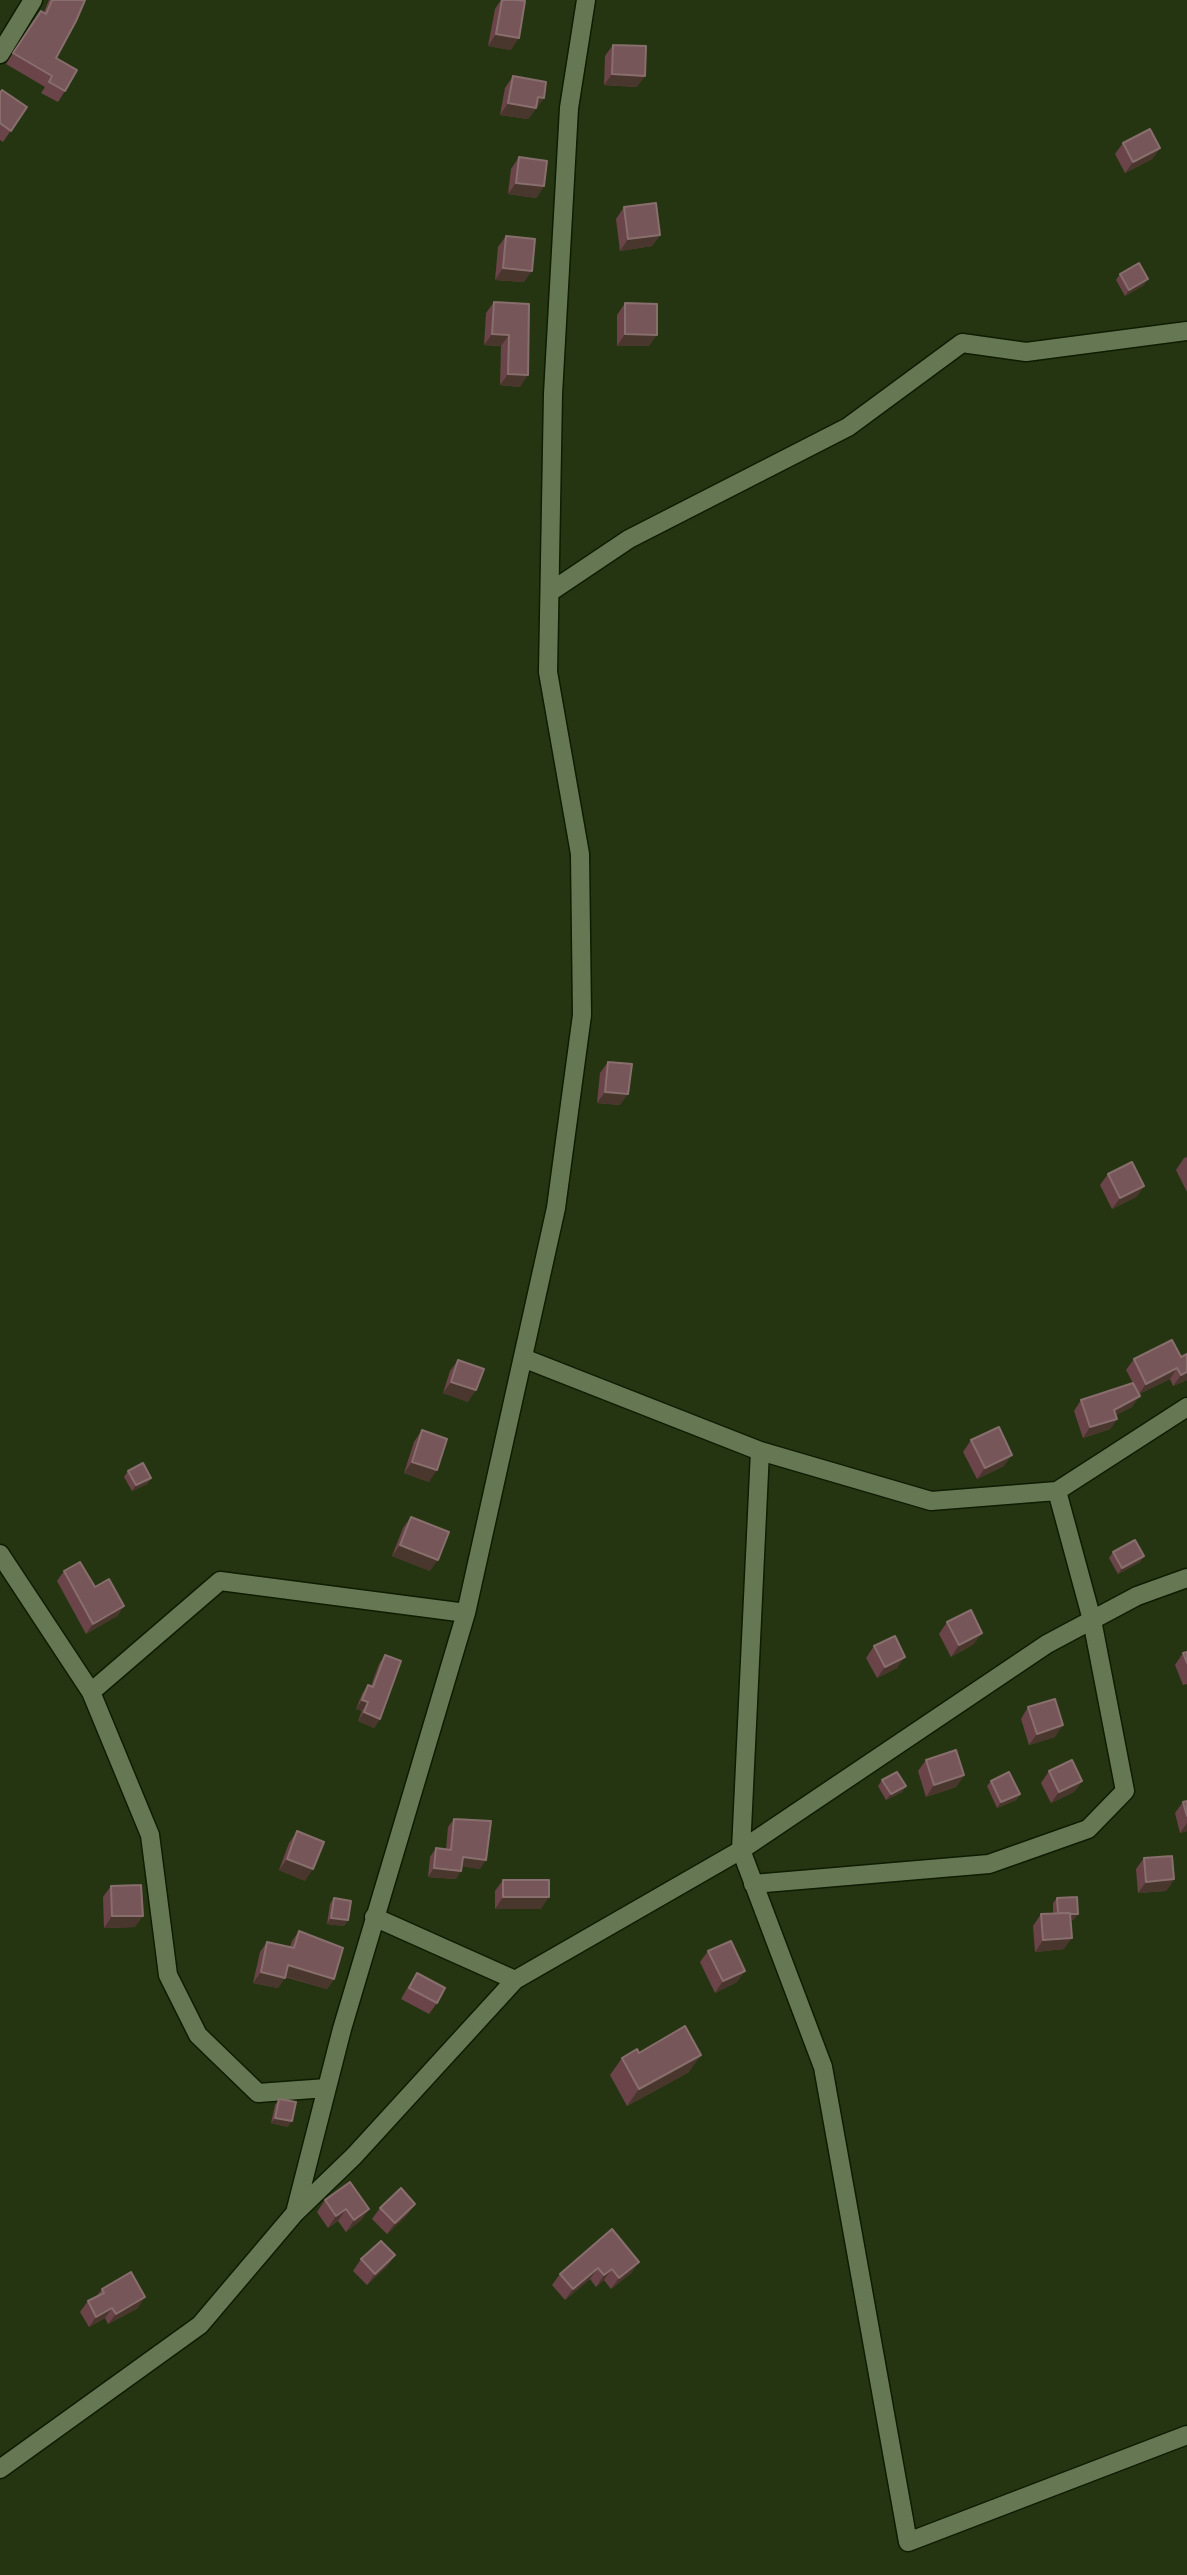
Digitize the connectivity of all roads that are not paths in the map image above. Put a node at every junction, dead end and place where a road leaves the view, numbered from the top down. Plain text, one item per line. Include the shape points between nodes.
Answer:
1 (33, 0) edge
2 (586, 0) edge
3 (0, 54) edge
4 (1187, 331) edge
5 (550, 592) junction
6 (523, 1358) junction
7 (1187, 1407) edge
8 (760, 1451) junction
9 (1057, 1492) junction
10 (0, 1554) edge
11 (1187, 1578) edge
12 (466, 1613) junction
13 (1092, 1620) junction
14 (91, 1692) junction
15 (741, 1850) junction
16 (753, 1884) junction
17 (374, 1917) junction
18 (515, 1980) junction
19 (327, 2088) junction
20 (295, 2213) junction
21 (1187, 2435) edge
22 (0, 2469) edge

1 - 3 street
2 - 5 street via 569,108 553,394
4 - 5 street via 1026,352 962,343 848,427 629,539
5 - 6 street via 548,672 580,854 582,1015 556,1208
6 - 8 street
6 - 12 street
7 - 9 street
8 - 9 street via 931,1501
8 - 15 street
9 - 13 street
10 - 14 street
11 - 13 street via 1137,1596
12 - 14 street via 220,1581
12 - 17 street
13 - 15 street via 1047,1644
13 - 16 street via 1125,1791 1088,1829 989,1864
14 - 19 street via 150,1835 168,1975 198,2035 258,2093
15 - 16 street
15 - 18 street
16 - 21 street via 823,2067 908,2542
17 - 18 street
17 - 19 street
18 - 20 street via 354,2156
19 - 20 street
20 - 22 street via 200,2326

